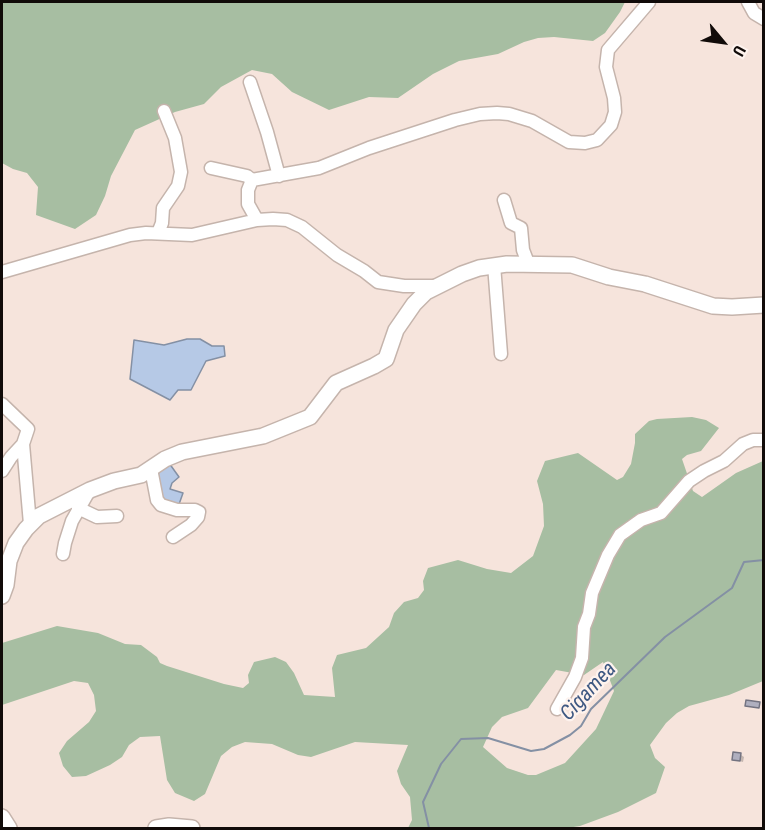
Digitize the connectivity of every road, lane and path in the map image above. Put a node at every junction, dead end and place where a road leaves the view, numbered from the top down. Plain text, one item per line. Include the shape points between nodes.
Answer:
1 (649, 2) edge
2 (748, 2) edge
3 (764, 19) edge
4 (250, 82) dead end
5 (164, 111) dead end
6 (211, 168) dead end
7 (279, 176) junction
8 (252, 180) junction
9 (504, 200) dead end
10 (257, 220) junction
11 (158, 233) junction
12 (528, 263) junction
13 (494, 265) junction
14 (2, 273) edge
15 (436, 286) junction
16 (764, 305) edge
17 (501, 354) dead end
18 (2, 404) edge
19 (764, 440) edge
20 (23, 444) junction
21 (151, 469) junction
22 (2, 471) edge
23 (90, 490) junction
24 (78, 507) junction
25 (117, 516) dead end
26 (30, 524) junction
27 (172, 537) dead end
28 (63, 554) dead end
29 (2, 596) edge
30 (557, 709) dead end
31 (2, 817) edge
32 (9, 828) edge
33 (156, 828) edge
34 (192, 828) edge

1 - 7 street via 608,50 606,67 615,112 611,124 597,140 574,143 522,117 480,114 319,168
2 - 3 street via 754,13
4 - 7 street
5 - 11 street via 175,138 181,172 178,186 163,208
6 - 8 street
7 - 8 street
8 - 10 street via 248,204
9 - 12 street via 511,222 521,228
10 - 11 street via 192,235
10 - 15 street via 294,222 382,284
11 - 14 street via 121,237
12 - 13 main road
12 - 16 main road via 572,265 713,306
13 - 15 main road
13 - 17 street
15 - 21 main road via 404,315 386,359 336,383 310,417 263,436 182,452
18 - 20 street via 28,429
19 - 30 street via 743,444 724,461 689,481 661,513 641,520 620,535 592,593 582,658
20 - 22 street
20 - 26 street
21 - 23 main road
21 - 27 street via 161,505 199,512 191,525
23 - 24 street
23 - 26 main road
24 - 25 street via 97,516
24 - 28 street
26 - 29 main road via 12,553
31 - 32 main road
33 - 34 main road

